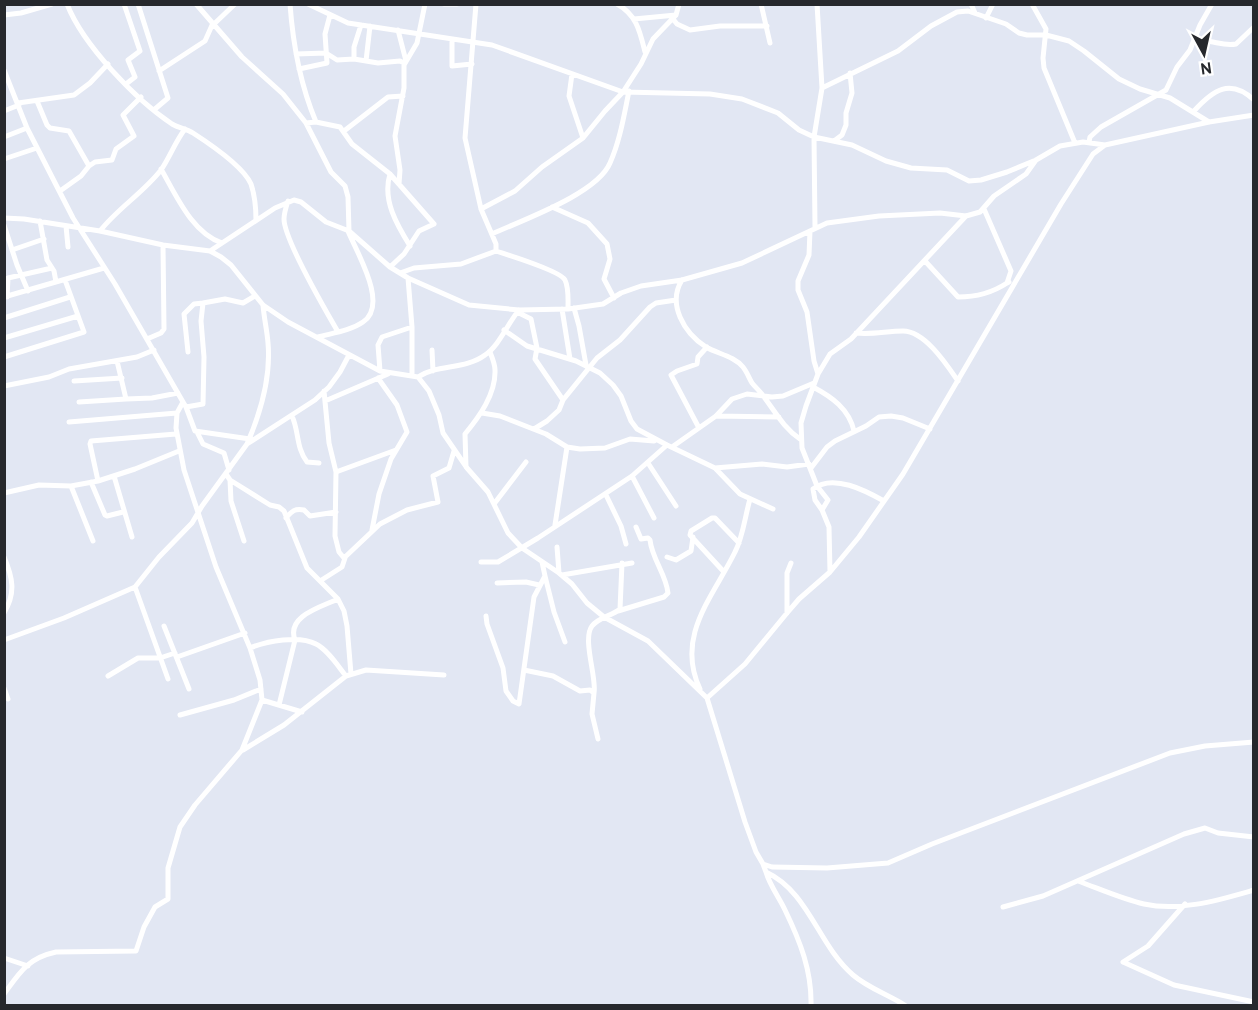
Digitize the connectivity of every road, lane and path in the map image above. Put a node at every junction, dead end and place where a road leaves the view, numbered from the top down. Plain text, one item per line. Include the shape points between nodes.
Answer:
1 (52, 4) edge
2 (68, 4) edge
3 (124, 4) edge
4 (138, 4) edge
5 (196, 4) edge
6 (235, 4) edge
7 (290, 4) edge
8 (308, 4) edge
9 (425, 4) edge
10 (444, 4) edge
11 (457, 4) edge
12 (476, 4) edge
13 (617, 4) edge
14 (679, 4) edge
15 (761, 4) edge
16 (817, 4) edge
17 (971, 4) edge
18 (993, 4) edge
19 (1032, 4) edge
20 (1212, 4) edge
21 (628, 8) edge
22 (975, 13) junction
23 (4, 15) edge
24 (330, 15) junction
25 (674, 17) junction
26 (986, 18) junction
27 (634, 19) junction
28 (213, 23) junction
29 (361, 25) junction
30 (370, 26) junction
31 (767, 26) junction
32 (1254, 27) edge
33 (399, 30) junction
34 (419, 33) junction
35 (1046, 35) junction
36 (452, 39) junction
37 (471, 41) junction
38 (770, 43) dead end
39 (1193, 43) junction
40 (645, 52) junction
41 (326, 53) junction
42 (296, 54) junction
43 (354, 58) junction
44 (366, 61) junction
45 (405, 62) junction
46 (108, 64) junction
47 (472, 64) junction
48 (298, 69) junction
49 (159, 71) junction
50 (5, 73) edge
51 (850, 73) junction
52 (572, 74) junction
53 (7, 84) edge
54 (126, 84) junction
55 (822, 88) junction
56 (626, 91) junction
57 (1161, 94) junction
58 (403, 96) junction
59 (141, 97) junction
60 (1254, 100) edge
61 (37, 101) junction
62 (18, 104) junction
63 (155, 109) junction
64 (4, 111) edge
65 (1194, 111) junction
66 (1252, 114) edge
67 (316, 122) junction
68 (1209, 122) junction
69 (306, 123) junction
70 (27, 128) junction
71 (185, 129) junction
72 (344, 130) junction
73 (5, 136) edge
74 (814, 137) junction
75 (583, 138) junction
76 (834, 141) junction
77 (1089, 142) junction
78 (1075, 143) junction
79 (1105, 145) junction
80 (37, 148) junction
81 (4, 159) edge
82 (1036, 160) junction
83 (89, 166) junction
84 (161, 169) junction
85 (390, 174) junction
86 (399, 184) junction
87 (60, 191) junction
88 (288, 201) junction
89 (552, 207) junction
90 (984, 208) junction
91 (481, 209) junction
92 (966, 216) junction
93 (4, 218) edge
94 (256, 220) junction
95 (40, 221) junction
96 (4, 225) edge
97 (66, 226) junction
98 (79, 228) junction
99 (812, 229) junction
100 (348, 230) junction
101 (100, 231) junction
102 (492, 234) junction
103 (44, 239) junction
104 (222, 243) junction
105 (163, 245) junction
106 (410, 246) junction
107 (68, 247) dead end
108 (12, 250) junction
109 (496, 250) junction
110 (210, 252) junction
111 (925, 261) junction
112 (52, 267) junction
113 (390, 267) junction
114 (104, 268) junction
115 (399, 273) junction
116 (21, 274) junction
117 (408, 279) junction
118 (1017, 279) junction
119 (65, 280) junction
120 (682, 280) junction
121 (56, 282) junction
122 (1007, 283) junction
123 (28, 291) junction
124 (255, 296) junction
125 (6, 297) edge
126 (70, 297) junction
127 (614, 298) junction
128 (676, 300) junction
129 (203, 303) junction
130 (263, 305) junction
131 (568, 308) junction
132 (518, 311) junction
133 (78, 316) junction
134 (4, 318) edge
135 (412, 327) junction
136 (504, 330) junction
137 (338, 332) junction
138 (856, 333) junction
139 (318, 337) junction
140 (4, 338) edge
141 (147, 339) junction
142 (707, 347) junction
143 (537, 348) junction
144 (154, 350) junction
145 (432, 350) dead end
146 (188, 352) dead end
147 (490, 352) junction
148 (349, 355) junction
149 (4, 357) edge
150 (570, 359) junction
151 (117, 361) junction
152 (588, 366) junction
153 (380, 371) junction
154 (433, 371) junction
155 (388, 374) junction
156 (818, 374) junction
157 (415, 376) junction
158 (122, 378) junction
159 (378, 378) junction
160 (74, 381) dead end
161 (958, 381) junction
162 (813, 385) junction
163 (4, 386) edge
164 (324, 391) junction
165 (178, 393) junction
166 (764, 396) junction
167 (126, 399) junction
168 (563, 400) junction
169 (325, 401) junction
170 (80, 402) dead end
171 (184, 405) junction
172 (177, 413) junction
173 (483, 413) junction
174 (292, 416) junction
175 (716, 416) junction
176 (779, 417) junction
177 (69, 422) dead end
178 (699, 428) junction
179 (534, 429) junction
180 (930, 429) junction
181 (854, 431) junction
182 (197, 432) junction
183 (176, 434) junction
184 (801, 439) junction
185 (248, 441) junction
186 (659, 442) junction
187 (669, 446) junction
188 (567, 447) junction
189 (396, 450) junction
190 (179, 451) junction
191 (454, 452) junction
192 (526, 462) dead end
193 (648, 463) junction
194 (319, 464) dead end
195 (810, 466) junction
196 (467, 468) junction
197 (715, 468) junction
198 (227, 472) junction
199 (336, 472) junction
200 (114, 476) junction
201 (632, 476) junction
202 (230, 480) junction
203 (98, 481) junction
204 (91, 482) junction
205 (71, 486) junction
206 (818, 486) junction
207 (4, 493) edge
208 (606, 495) junction
209 (750, 499) junction
210 (884, 501) junction
211 (494, 504) junction
212 (676, 506) dead end
213 (773, 509) dead end
214 (822, 510) junction
215 (123, 512) junction
216 (336, 512) junction
217 (197, 515) junction
218 (286, 518) junction
219 (654, 518) dead end
220 (555, 526) junction
221 (636, 527) dead end
222 (372, 530) junction
223 (132, 537) dead end
224 (693, 537) junction
225 (93, 541) dead end
226 (244, 541) dead end
227 (739, 543) junction
228 (626, 544) dead end
229 (556, 547) dead end
230 (522, 548) junction
231 (667, 556) dead end
232 (4, 557) edge
233 (345, 558) junction
234 (481, 562) dead end
235 (542, 562) junction
236 (622, 563) junction
237 (632, 563) dead end
238 (791, 563) dead end
239 (723, 572) junction
240 (830, 572) junction
241 (8, 574) edge
242 (561, 574) junction
243 (545, 576) junction
244 (320, 581) junction
245 (497, 583) dead end
246 (539, 585) junction
247 (135, 587) junction
248 (338, 599) junction
249 (618, 611) junction
250 (4, 613) edge
251 (787, 613) junction
252 (486, 616) dead end
253 (604, 617) junction
254 (164, 626) dead end
255 (245, 633) junction
256 (4, 640) edge
257 (295, 640) junction
258 (565, 642) dead end
259 (250, 648) junction
260 (176, 655) junction
261 (160, 658) junction
262 (524, 670) junction
263 (348, 675) junction
264 (444, 675) dead end
265 (108, 676) dead end
266 (168, 679) dead end
267 (4, 688) edge
268 (189, 689) dead end
269 (261, 689) junction
270 (594, 693) junction
271 (702, 693) junction
272 (708, 698) junction
273 (8, 699) dead end
274 (262, 700) junction
275 (279, 705) junction
276 (302, 712) junction
277 (180, 715) dead end
278 (598, 739) dead end
279 (1254, 742) edge
280 (242, 750) junction
281 (1254, 837) edge
282 (763, 864) junction
283 (766, 872) junction
284 (1078, 881) junction
285 (1254, 890) edge
286 (1185, 904) junction
287 (1003, 907) dead end
288 (4, 958) edge
289 (28, 966) junction
290 (4, 994) edge
291 (1254, 1002) edge
292 (811, 1005) edge
293 (906, 1005) edge

1 - 23 street
2 - 46 street via 90,43
3 - 54 street via 140,51 128,60 135,77
4 - 49 street
5 - 28 street
6 - 28 street
7 - 42 street
8 - 24 street
9 - 34 street
10 - 11 street
12 - 37 street
13 - 21 street
14 - 25 street
15 - 31 street
16 - 55 street
17 - 22 street
18 - 26 street
19 - 35 street
20 - 39 street
21 - 27 street
22 - 26 street
22 - 51 street via 957,12 898,51
24 - 29 street
24 - 41 street via 325,31
25 - 27 street
25 - 31 street via 677,24 690,30
25 - 40 street
26 - 35 street via 1019,33
27 - 40 street
28 - 49 street via 205,41
28 - 69 street
29 - 30 street
29 - 43 street
30 - 33 street
30 - 44 street
31 - 38 street
32 - 39 street via 1236,44 1207,40
33 - 34 street
33 - 45 street
34 - 36 street
34 - 45 street
35 - 57 street via 1069,41 1133,87
35 - 78 street via 1044,68
36 - 37 street
36 - 47 street via 452,67
37 - 47 street
37 - 52 street
39 - 57 street
40 - 56 street
41 - 42 street
41 - 43 street via 338,60
41 - 48 street via 326,64
42 - 48 street
43 - 44 street
44 - 45 street
45 - 58 street
46 - 54 street
46 - 61 street via 74,95
47 - 91 street via 465,138
48 - 67 street
49 - 63 street via 168,99
50 - 53 street
51 - 55 street
51 - 76 street via 852,93 846,125
52 - 56 street
52 - 75 street via 569,96
53 - 62 street
54 - 59 street
55 - 74 street
56 - 74 street via 742,99 778,113
56 - 75 street
56 - 89 street via 610,164 597,181
57 - 65 street
57 - 77 street via 1101,127
58 - 72 street via 388,97
58 - 86 street via 394,136
59 - 63 street
59 - 83 street via 123,115 134,136 116,149 112,160 100,160
60 - 65 street via 1241,89 1230,87 1210,96
61 - 62 street
61 - 83 street via 47,125 69,130
62 - 64 street
62 - 70 street
63 - 71 street
65 - 68 street
66 - 68 street
67 - 69 street
67 - 72 street
68 - 79 street
69 - 100 street via 332,172 345,186
70 - 73 street
70 - 80 street
71 - 84 street
71 - 94 street via 241,170 254,194
72 - 85 street via 352,144
74 - 76 street
74 - 99 street
75 - 91 street via 514,191
76 - 82 street via 886,161 911,168 947,170 969,181 991,178
77 - 78 street
77 - 79 street
78 - 82 street via 1060,146
79 - 118 street via 1093,154
80 - 81 street
80 - 87 street
82 - 90 street via 1026,174 994,196
83 - 87 street
84 - 101 street
84 - 104 street via 198,226
85 - 86 street
85 - 106 street via 389,201
86 - 106 street via 434,224 419,231
87 - 98 street
88 - 94 street
88 - 100 street via 301,202 326,222
88 - 137 street via 284,219 289,238
89 - 102 street
89 - 127 street via 588,223 607,244 610,259 604,279
90 - 92 street
90 - 122 street via 1011,271
91 - 102 street
92 - 99 street via 879,216
92 - 111 street
93 - 95 street
94 - 104 street
95 - 97 street
95 - 103 street
96 - 108 street
97 - 98 street
97 - 107 street
98 - 101 street
98 - 114 street
99 - 120 street via 742,263
99 - 156 street via 798,290 807,312
100 - 113 street
100 - 137 street via 374,297 364,322
101 - 105 street
102 - 109 street
103 - 108 street
103 - 112 street
104 - 110 street
105 - 110 street
105 - 141 street via 164,329
106 - 113 street
108 - 116 street
109 - 115 street via 461,264
109 - 131 street via 564,277
110 - 124 street via 231,265
111 - 122 street via 958,297 993,292
111 - 138 street
112 - 116 street
112 - 121 street
113 - 115 street
114 - 119 street
114 - 141 street
115 - 117 street
116 - 123 street
116 - 125 street via 8,278
117 - 132 street via 469,305
117 - 135 street
118 - 122 street
118 - 161 street
119 - 121 street
119 - 126 street
120 - 127 street via 641,286
120 - 128 street
121 - 123 street
123 - 125 street
124 - 129 street via 243,303 225,299
124 - 130 street
126 - 133 street
126 - 134 street
127 - 131 street
128 - 142 street via 688,331
128 - 152 street via 650,307 620,340
129 - 146 street via 194,304 184,314
129 - 171 street via 203,404
130 - 139 street
130 - 185 street via 267,372
131 - 132 street
131 - 150 street
131 - 152 street via 579,326
132 - 136 street
132 - 143 street via 531,319
133 - 140 street
133 - 149 street via 83,334
135 - 153 street via 382,337 378,345
135 - 157 street
136 - 143 street via 527,346
136 - 147 street
137 - 139 street
138 - 156 street via 830,354
138 - 161 street via 916,334 940,356
139 - 148 street
141 - 144 street
142 - 166 street via 740,364
142 - 178 street via 697,364 671,375
143 - 150 street
143 - 168 street via 535,359
144 - 151 street
144 - 165 street
145 - 154 street
147 - 154 street via 474,362
147 - 173 street via 495,370
148 - 153 street
148 - 164 street
150 - 152 street
151 - 158 street
151 - 163 street
152 - 168 street
152 - 186 street via 613,384 637,429
153 - 155 street
154 - 157 street
155 - 157 street
155 - 159 street
156 - 162 street
157 - 191 street via 429,391
158 - 160 street
158 - 167 street
159 - 169 street
159 - 189 street via 397,405 407,429
161 - 180 street
162 - 166 street via 783,396
162 - 181 street via 839,403
162 - 184 street
164 - 169 street
164 - 174 street
165 - 167 street
165 - 171 street
166 - 175 street via 747,394 732,399
166 - 176 street
167 - 170 street
168 - 179 street via 559,410
169 - 199 street
171 - 172 street
171 - 182 street
172 - 177 street
172 - 183 street
173 - 179 street
173 - 196 street via 465,434
174 - 185 street
174 - 194 street via 302,456 307,462
175 - 176 street
175 - 178 street
176 - 184 street via 788,431
178 - 187 street
179 - 188 street
180 - 181 street via 903,418 885,416
180 - 210 street
181 - 195 street via 835,441
182 - 185 street
182 - 198 street via 202,444 224,453
183 - 190 street
183 - 203 street via 91,441
184 - 195 street
185 - 198 street
186 - 187 street
186 - 188 street via 630,439 605,448
187 - 193 street
187 - 197 street
188 - 220 street
189 - 199 street
189 - 222 street via 379,494
190 - 200 street
190 - 217 street
191 - 196 street
191 - 222 street via 449,468 433,476 438,502 407,510
192 - 211 street
193 - 201 street
193 - 212 street
195 - 197 street via 762,464
195 - 206 street
196 - 211 street
197 - 209 street
198 - 202 street
198 - 217 street
199 - 216 street
200 - 203 street
200 - 215 street
201 - 208 street
201 - 219 street
202 - 218 street via 279,507
202 - 226 street via 231,501
203 - 204 street
204 - 205 street
204 - 215 street via 105,515
205 - 207 street via 39,485
205 - 225 street
206 - 210 street via 842,484
206 - 214 street via 828,500
206 - 214 street via 813,489
208 - 220 street
208 - 228 street
209 - 213 street
209 - 227 street
210 - 240 street
211 - 230 street via 508,533
214 - 240 street via 829,527
215 - 223 street
216 - 218 street via 310,516 304,510 296,510
216 - 233 street via 337,547
217 - 247 street
217 - 255 street
218 - 244 street via 307,568
220 - 230 street
221 - 249 street via 641,539 650,540 668,592 664,597
222 - 233 street
224 - 227 street via 691,531 715,518
224 - 231 street via 691,551 676,560
224 - 239 street
227 - 239 street
229 - 242 street
230 - 234 street via 498,562
230 - 235 street
232 - 241 street
233 - 244 street via 342,567
235 - 242 street
235 - 243 street
236 - 237 street
236 - 242 street
236 - 249 street via 622,605
238 - 251 street via 787,573
239 - 271 street via 703,610 692,650 691,663
240 - 251 street
241 - 250 street via 13,585 12,598
242 - 253 street
243 - 246 street
243 - 258 street
244 - 248 street
245 - 246 street
246 - 262 street
247 - 256 street
247 - 261 street
248 - 257 street via 305,615 294,626
248 - 263 street via 347,626
249 - 253 street
251 - 272 street via 746,664
252 - 262 street via 503,668 506,691 519,704
253 - 270 street via 589,632
253 - 271 street via 648,641
254 - 260 street
255 - 259 street
255 - 260 street
257 - 259 street via 267,641
257 - 263 street via 316,644
257 - 275 street
259 - 269 street
260 - 261 street
260 - 268 street
261 - 265 street via 138,658
261 - 266 street
262 - 270 street via 553,676 580,691
263 - 264 street via 366,670
263 - 276 street
267 - 273 street
269 - 274 street
269 - 277 street
270 - 278 street via 592,714
271 - 272 street
272 - 282 street via 744,822
274 - 275 street
274 - 280 street
275 - 276 street
276 - 280 street
279 - 282 street via 1170,753 888,863 826,868
280 - 289 street via 180,827 168,868 168,899 155,907 136,951 56,952 36,957
281 - 284 street via 1205,828
282 - 283 street
283 - 292 street via 806,962
283 - 293 street via 792,890 853,975
284 - 286 street via 1143,904
284 - 287 street via 1027,902
285 - 286 street via 1215,901
286 - 291 street via 1148,946 1123,962 1174,985
288 - 289 street
289 - 290 street

